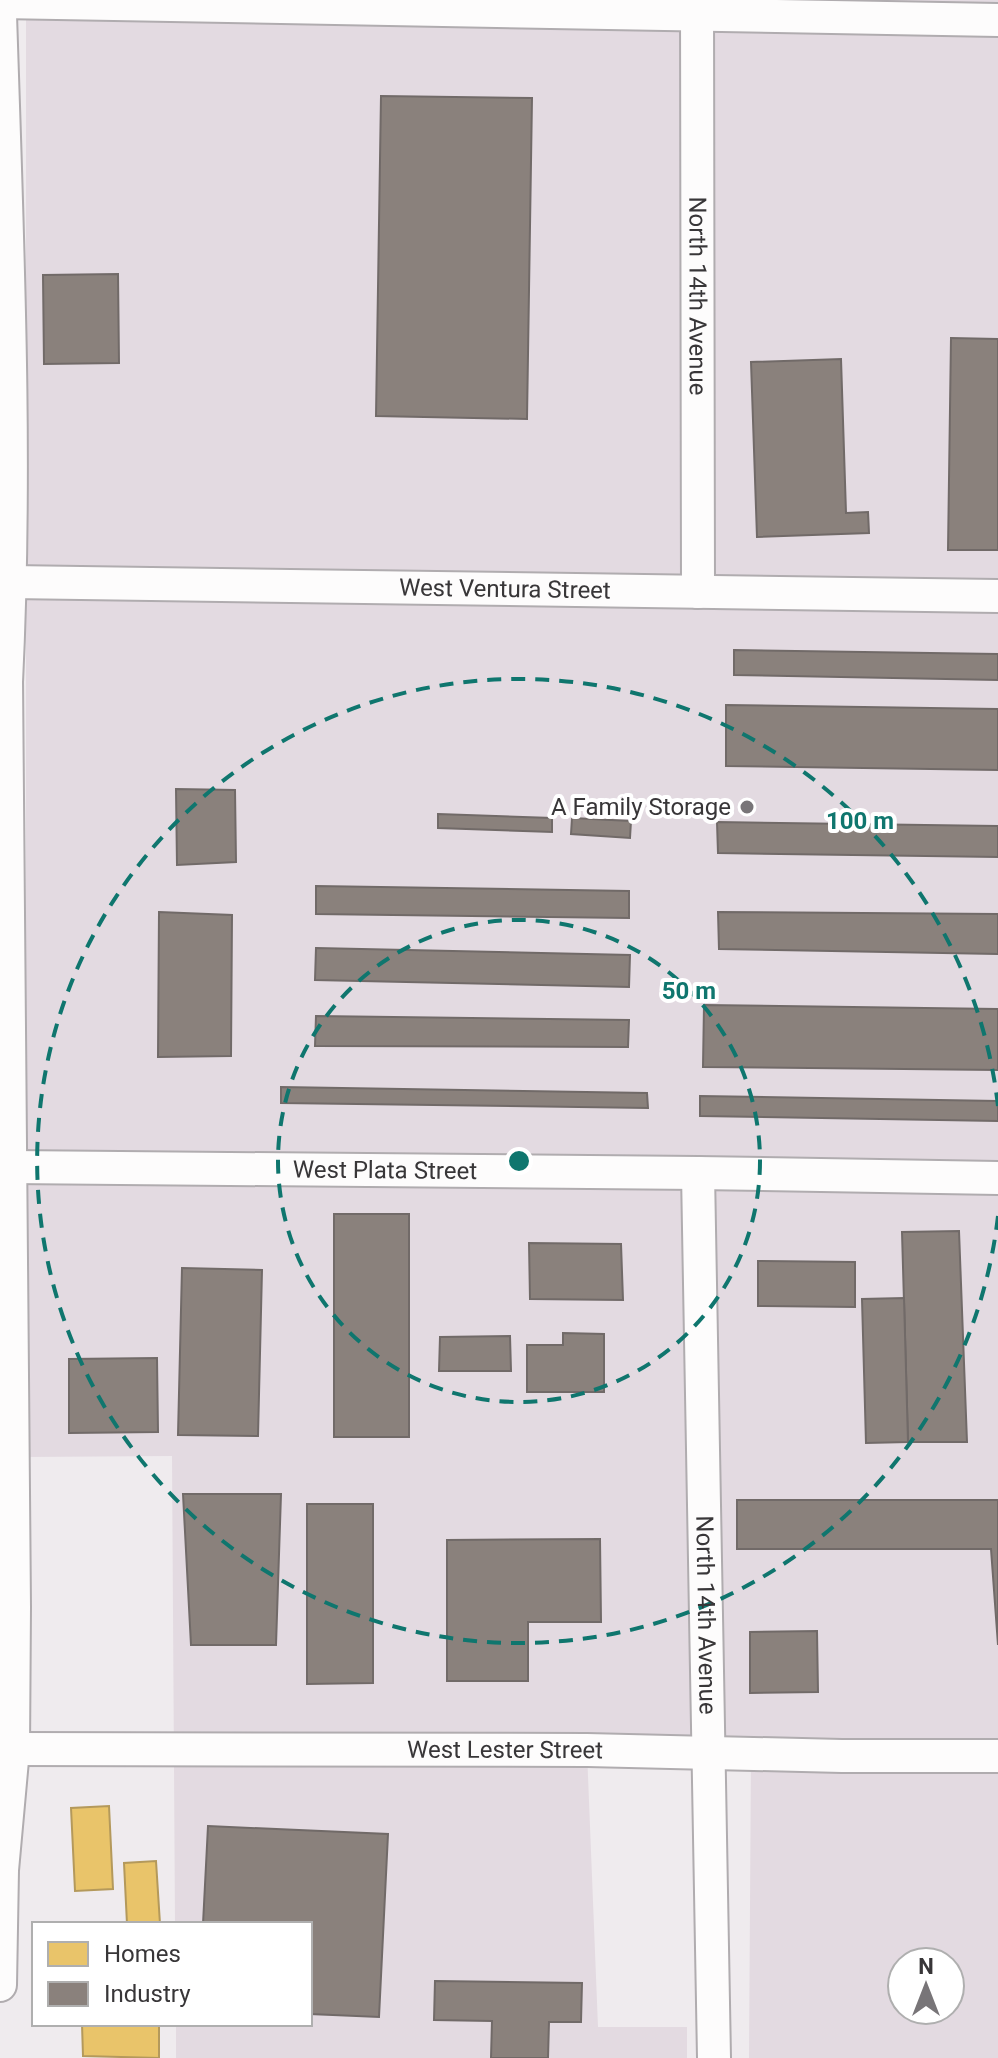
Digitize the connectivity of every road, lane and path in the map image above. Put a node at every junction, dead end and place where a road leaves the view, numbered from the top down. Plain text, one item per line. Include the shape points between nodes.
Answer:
1 (0, 2) edge
2 (697, 7) edge
3 (0, 14) edge
4 (998, 20) edge
5 (4, 254) edge
6 (11, 582) junction
7 (698, 592) junction
8 (998, 596) edge
9 (3, 682) edge
10 (7, 1153) edge
11 (698, 1173) junction
12 (998, 1178) edge
13 (7, 1607) edge
14 (13, 1749) junction
15 (710, 1752) junction
16 (998, 1756) edge
17 (1, 1870) edge
18 (0, 1985) edge
19 (714, 2058) edge

1 - 2 street
2 - 4 street
2 - 7 street, North 14th Avenue
3 - 5 street
5 - 6 street
6 - 7 street, West Ventura Street
6 - 9 street
7 - 8 street, West Ventura Street
9 - 10 street
10 - 11 street, West Plata Street
10 - 13 street
11 - 12 street, West Plata Street
11 - 15 street, North 14th Avenue
13 - 14 street
14 - 15 street, West Lester Street
14 - 17 street
15 - 16 street, West Lester Street
15 - 19 street, North 14th Avenue
17 - 18 street

